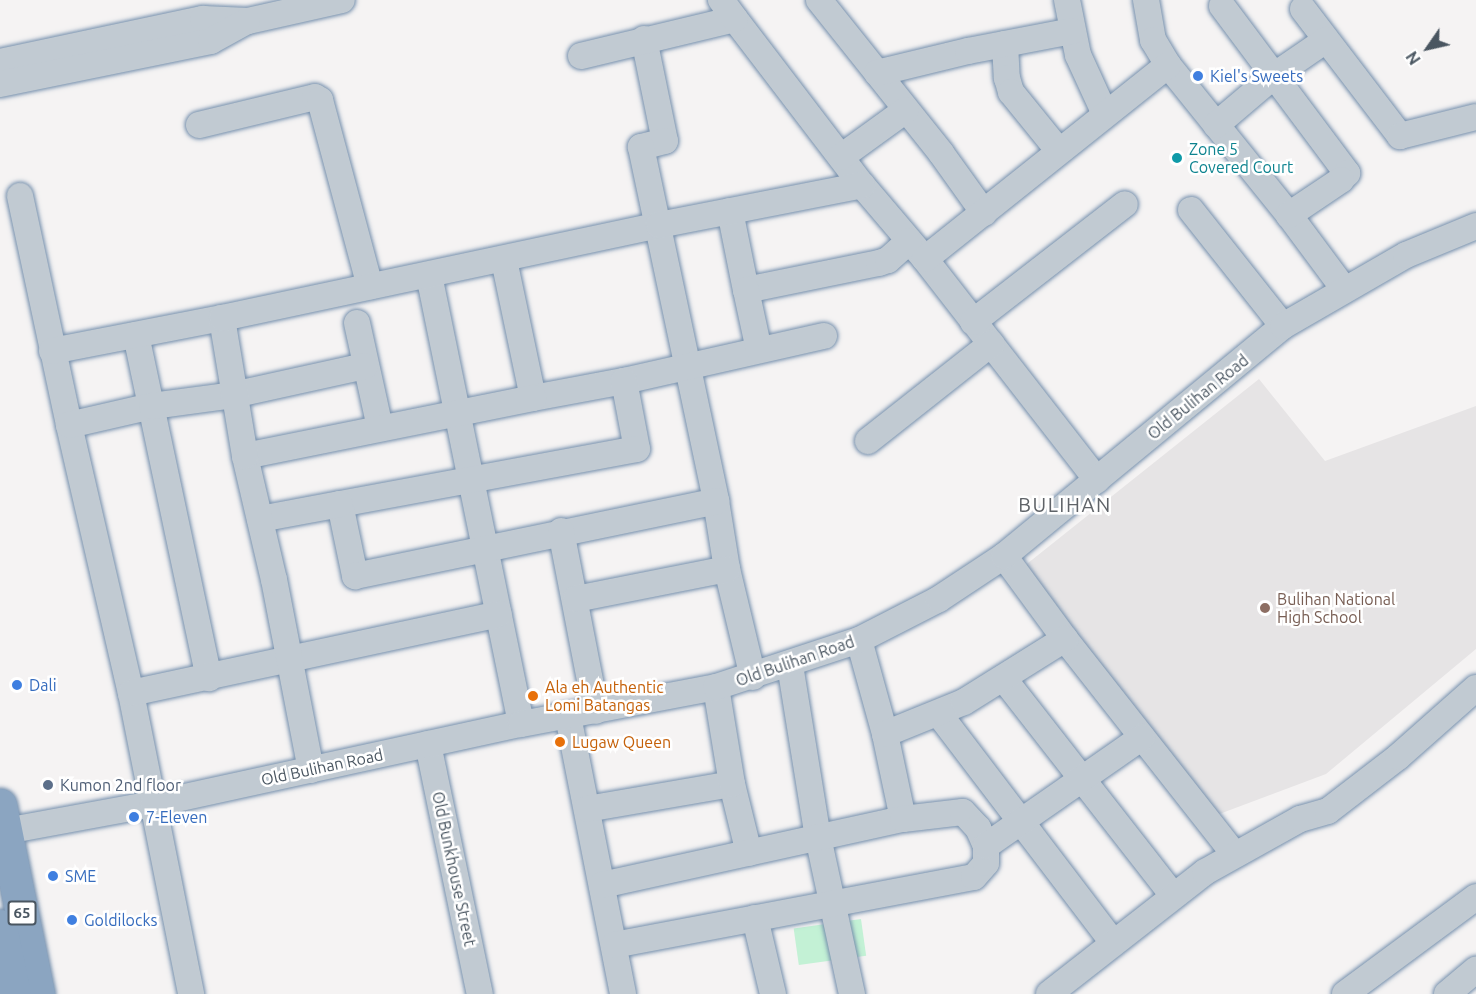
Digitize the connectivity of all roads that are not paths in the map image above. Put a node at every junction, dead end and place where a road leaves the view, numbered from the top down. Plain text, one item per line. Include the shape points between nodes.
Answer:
1 (342, 0) edge
2 (819, 0) edge
3 (1067, 0) edge
4 (1146, 0) edge
5 (1222, 6) dead end
6 (728, 9) edge
7 (1303, 9) dead end
8 (248, 21) junction
9 (1072, 31) junction
10 (644, 39) junction
11 (1326, 40) junction
12 (1005, 44) junction
13 (581, 56) dead end
14 (0, 62) edge
15 (1167, 64) junction
16 (877, 73) junction
17 (1275, 75) junction
18 (0, 84) edge
19 (906, 110) junction
20 (1105, 114) junction
21 (1476, 117) edge
22 (199, 125) dead end
23 (1216, 125) junction
24 (1059, 151) junction
25 (841, 158) junction
26 (862, 185) junction
27 (20, 196) dead end
28 (1125, 204) dead end
29 (1191, 210) dead end
30 (729, 211) junction
31 (984, 213) junction
32 (1290, 214) junction
33 (659, 225) junction
34 (1476, 226) edge
35 (917, 250) junction
36 (504, 260) junction
37 (429, 275) junction
38 (370, 286) junction
39 (1344, 289) junction
40 (746, 290) junction
41 (222, 318) junction
42 (973, 322) junction
43 (357, 323) dead end
44 (1283, 326) junction
45 (136, 335) junction
46 (824, 336) dead end
47 (991, 344) junction
48 (759, 350) junction
49 (52, 351) junction
50 (688, 365) junction
51 (365, 366) junction
52 (624, 381) junction
53 (233, 395) junction
54 (533, 398) junction
55 (152, 406) junction
56 (457, 415) junction
57 (69, 424) junction
58 (380, 428) junction
59 (868, 441) dead end
60 (245, 456) junction
61 (1097, 480) junction
62 (471, 481) junction
63 (716, 501) junction
64 (340, 504) junction
65 (260, 519) junction
66 (561, 531) junction
67 (487, 548) junction
68 (1004, 556) junction
69 (727, 569) junction
70 (576, 599) junction
71 (499, 614) junction
72 (1065, 639) junction
73 (859, 640) junction
74 (289, 659) junction
75 (789, 665) junction
76 (753, 677) junction
77 (209, 678) junction
78 (1004, 679) junction
79 (716, 687) junction
80 (1476, 688) edge
81 (131, 693) junction
82 (597, 711) junction
83 (939, 714) junction
84 (568, 716) junction
85 (520, 724) junction
86 (885, 734) junction
87 (1142, 737) junction
88 (428, 744) junction
89 (311, 770) junction
90 (1084, 780) junction
91 (732, 784) junction
92 (153, 804) junction
93 (588, 809) junction
94 (903, 819) junction
95 (1022, 822) junction
96 (2, 823) edge
97 (818, 837) junction
98 (986, 846) junction
99 (749, 853) junction
100 (1234, 854) junction
101 (602, 885) junction
102 (1173, 895) junction
103 (1476, 897) edge
104 (833, 906) junction
105 (754, 918) junction
106 (0, 926) edge
107 (1113, 942) junction
108 (614, 945) junction
109 (1476, 970) edge
110 (14, 994) edge
111 (38, 994) edge
112 (191, 994) edge
113 (480, 994) edge
114 (623, 994) edge
115 (773, 994) edge
116 (852, 994) edge
117 (1049, 994) edge
118 (1345, 994) edge
119 (1447, 994) edge

1 - 8 street
2 - 16 street
3 - 9 street
4 - 15 street via 1153,40
5 - 17 street
6 - 10 street
6 - 25 street
7 - 11 street
8 - 14 street via 203,19
8 - 18 street via 211,40
9 - 12 street
9 - 20 street via 1088,81
10 - 13 street
10 - 33 street via 664,141 641,147
11 - 17 street
11 - 21 street via 1400,136
12 - 16 street
12 - 24 street via 1011,92
15 - 20 street
15 - 23 street
16 - 19 street
17 - 23 street
17 - 32 street via 1347,172
19 - 25 street
19 - 31 street
20 - 24 street
22 - 38 street via 315,97 320,100
23 - 32 street
24 - 31 street
25 - 26 street
26 - 30 street
26 - 35 street
27 - 49 street
28 - 42 street
29 - 44 street
30 - 33 street
30 - 40 street
31 - 35 street
32 - 39 street
33 - 36 street
33 - 50 street
34 - 39 street, Old Bulihan Road via 1406,255
35 - 40 street via 879,263
35 - 42 street
36 - 37 street
36 - 54 street
37 - 38 street
37 - 56 street
38 - 41 street
39 - 44 street, Old Bulihan Road
40 - 48 street
41 - 45 street
41 - 53 street
42 - 47 street
43 - 51 street
44 - 61 street, Old Bulihan Road
45 - 49 street
45 - 55 street
46 - 48 street
47 - 59 street
47 - 61 street
48 - 50 street
49 - 57 street
50 - 52 street
50 - 63 street
51 - 53 street
51 - 58 street
52 - 54 street
52 - 62 street via 637,449
53 - 55 street
53 - 60 street
54 - 56 street
55 - 57 street
55 - 77 street
56 - 58 street
56 - 62 street
57 - 81 street
58 - 60 street
60 - 65 street
61 - 68 street, Old Bulihan Road
62 - 64 street
62 - 67 street
63 - 66 street
63 - 69 street
64 - 65 street
64 - 67 street via 355,576
65 - 74 street
66 - 67 street
66 - 70 street
67 - 71 street
68 - 72 street
68 - 73 street, Old Bulihan Road via 939,599
69 - 70 street
69 - 76 street
70 - 82 street
71 - 74 street
71 - 85 street
72 - 78 street
72 - 87 street
73 - 75 street, Old Bulihan Road
73 - 86 street
74 - 77 street
74 - 89 street
75 - 76 street, Old Bulihan Road
75 - 97 street
76 - 79 street, Old Bulihan Road
77 - 81 street
78 - 83 street
78 - 90 street
79 - 82 street, Old Bulihan Road
79 - 91 street
80 - 100 street via 1398,757 1328,811 1300,819
81 - 92 street
82 - 84 street, Old Bulihan Road
83 - 86 street
83 - 95 street
84 - 85 street, Old Bulihan Road
84 - 93 street
85 - 88 street, Old Bulihan Road
86 - 94 street
87 - 90 street
87 - 100 street
88 - 89 street, Old Bulihan Road
88 - 113 street, Old Bunkhouse Street
89 - 92 street, Old Bulihan Road
90 - 95 street
90 - 102 street
91 - 93 street
91 - 99 street
92 - 96 street, Old Bulihan Road
92 - 112 street
93 - 101 street
94 - 97 street
94 - 98 street via 963,812 978,828
95 - 98 street
95 - 107 street
96 - 111 highway, 65
97 - 99 street
97 - 104 street
98 - 104 street via 986,863 974,877
99 - 101 street
100 - 102 street
101 - 108 street
102 - 107 street
103 - 118 street
104 - 105 street
104 - 116 street
105 - 108 street
105 - 115 street
106 - 110 highway, 65
107 - 117 street
108 - 114 street
109 - 119 street

